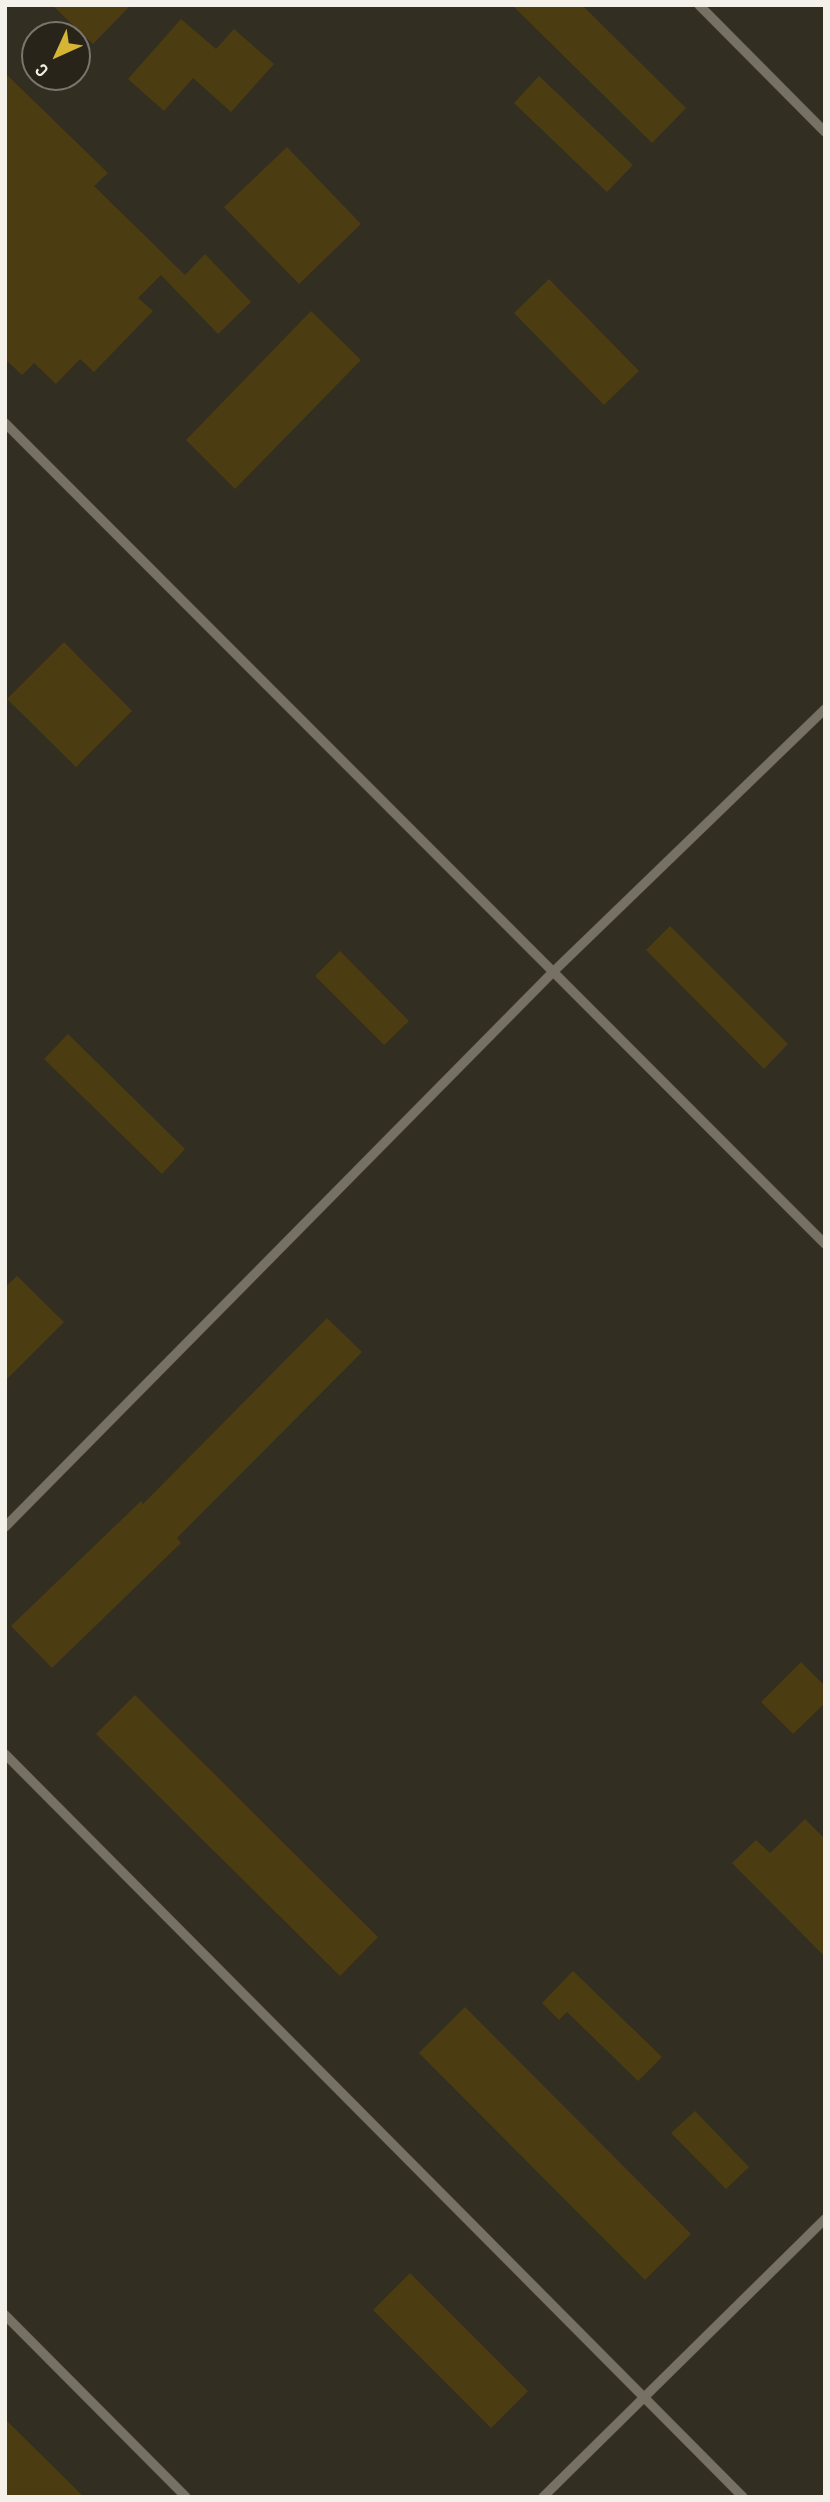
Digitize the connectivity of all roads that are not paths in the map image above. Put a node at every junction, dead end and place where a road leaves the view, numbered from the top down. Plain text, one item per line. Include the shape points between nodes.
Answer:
1 (699, 5) edge
2 (825, 132) edge
3 (5, 423) edge
4 (825, 709) edge
5 (553, 972) junction
6 (825, 1244) edge
7 (5, 1527) edge
8 (5, 1754) edge
9 (825, 2219) edge
10 (5, 2315) edge
11 (644, 2399) junction
12 (186, 2497) edge
13 (543, 2497) edge
14 (743, 2497) edge

1 - 2 lane
3 - 5 lane
4 - 5 lane
5 - 6 lane
5 - 7 lane
8 - 11 lane
9 - 11 lane
10 - 12 lane
11 - 13 lane
11 - 14 lane

